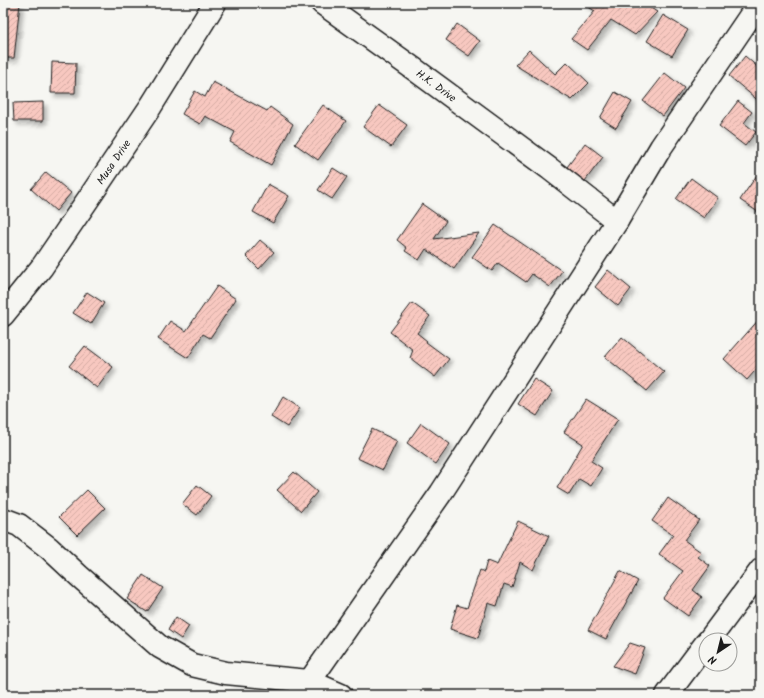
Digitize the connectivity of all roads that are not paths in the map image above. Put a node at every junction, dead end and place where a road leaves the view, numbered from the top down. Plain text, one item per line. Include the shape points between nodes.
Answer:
1 (215, 3) edge
2 (322, 3) edge
3 (759, 3) edge
4 (617, 221) junction
5 (3, 315) edge
6 (3, 519) edge
7 (761, 570) edge
8 (715, 632) edge
9 (698, 654) edge
10 (304, 688) edge
11 (341, 695) edge
12 (667, 695) edge

1 - 5 street, Musa Drive via 152,106 42,267
2 - 4 street, H.K. Drive via 550,169
3 - 4 street via 661,147
4 - 10 street via 441,493
6 - 10 street via 19,525 49,548 160,647 192,665
7 - 8 street
9 - 12 street
10 - 11 street

